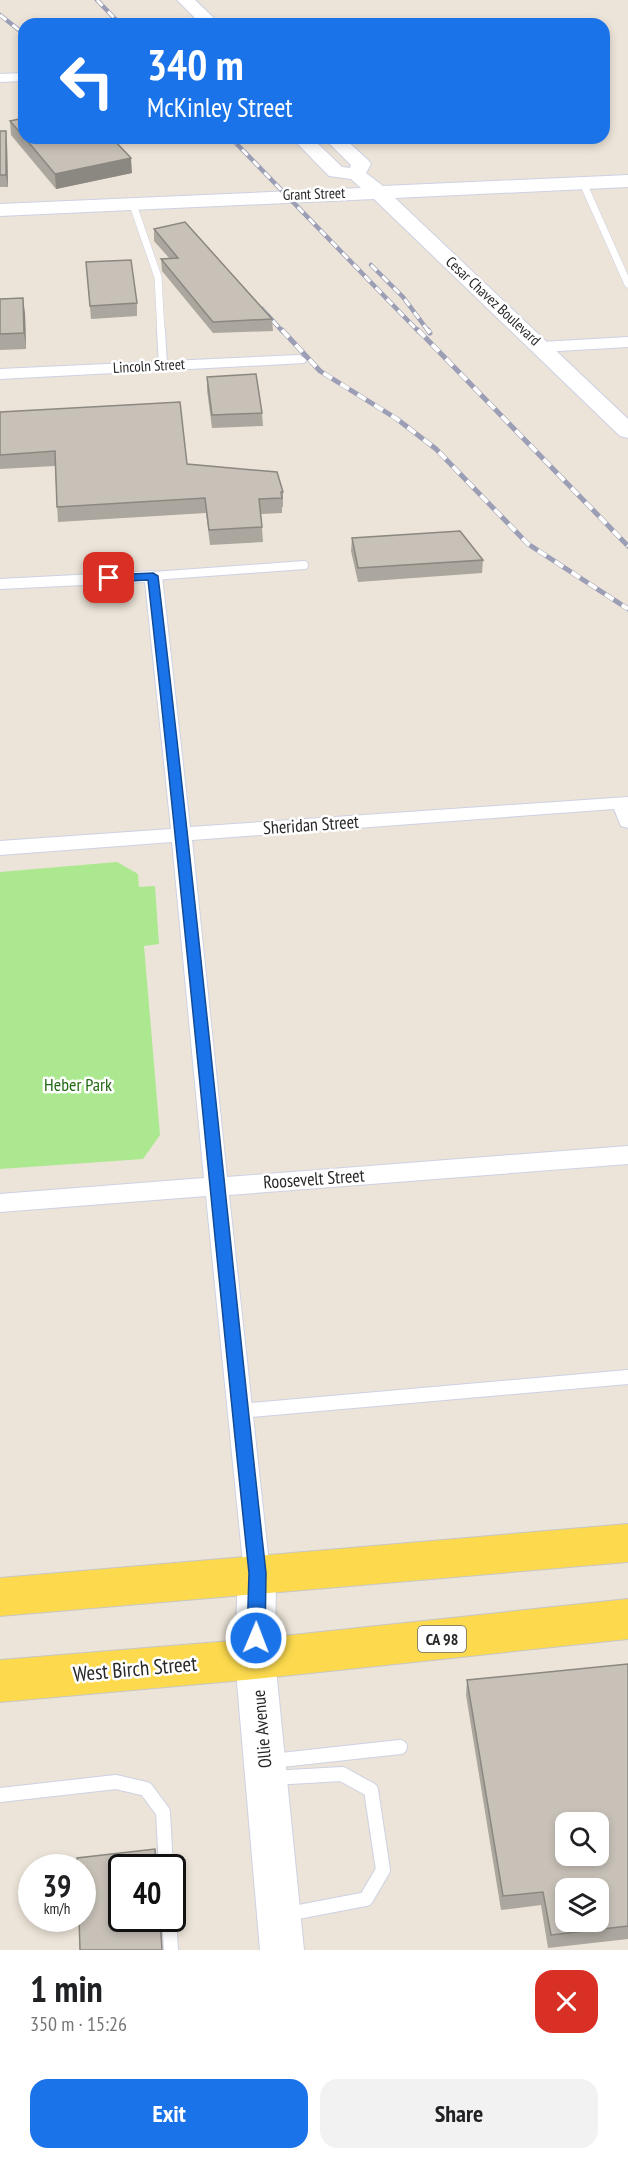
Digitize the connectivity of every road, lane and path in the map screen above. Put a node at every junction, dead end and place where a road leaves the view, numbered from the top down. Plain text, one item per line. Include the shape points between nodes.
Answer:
1 (185, 0) edge
2 (204, 0) edge
3 (204, 18) edge
4 (222, 18) edge
5 (18, 77) edge
6 (0, 78) edge
7 (307, 144) edge
8 (339, 144) edge
9 (356, 174) junction
10 (628, 181) edge
11 (583, 183) junction
12 (378, 192) junction
13 (132, 202) junction
14 (0, 210) edge
15 (628, 255) edge
16 (615, 256) junction
17 (628, 284) edge
18 (628, 342) edge
19 (541, 346) junction
20 (299, 360) dead end
21 (163, 365) junction
22 (0, 374) edge
23 (628, 431) edge
24 (304, 565) dead end
25 (153, 576) junction
26 (0, 584) edge
27 (628, 821) edge
28 (183, 834) junction
29 (0, 848) edge
30 (628, 1155) edge
31 (215, 1186) junction
32 (0, 1203) edge
33 (628, 1377) edge
34 (240, 1411) junction
35 (628, 1543) edge
36 (257, 1573) junction
37 (0, 1597) edge
38 (628, 1619) edge
39 (255, 1659) junction
40 (0, 1681) edge
41 (400, 1748) dead end
42 (265, 1770) junction
43 (0, 1795) edge
44 (165, 1854) edge
45 (170, 1932) edge
46 (280, 1933) edge
47 (171, 1950) edge

1 - 3 main road
2 - 4 main road
5 - 6 street
7 - 9 main road, Cesar Chavez Boulevard via 336,172
8 - 9 main road, Cesar Chavez Boulevard via 361,164
9 - 12 main road, Cesar Chavez Boulevard
10 - 11 main road, Grant Street
11 - 12 main road, Grant Street
11 - 16 lane
12 - 13 main road, Grant Street
12 - 19 main road, Cesar Chavez Boulevard
13 - 14 main road, Grant Street
13 - 21 lane via 158,277
15 - 16 lane
16 - 17 lane
18 - 19 street
19 - 23 main road, Cesar Chavez Boulevard
20 - 21 street, Lincoln Street
21 - 22 street, Lincoln Street
24 - 25 lane
25 - 26 street
25 - 28 street, Ollie Avenue
27 - 28 street, Sheridan Street via 622,802
28 - 29 street, Sheridan Street
28 - 31 street, Ollie Avenue
30 - 31 street, Roosevelt Street
31 - 32 street, Roosevelt Street
31 - 34 street, Ollie Avenue
33 - 34 lane
34 - 36 street, Ollie Avenue
35 - 36 main road
36 - 37 main road
36 - 39 main road, Ollie Avenue
38 - 39 main road, West Birch Street / CA 98
39 - 40 main road, West Birch Street / CA 98
39 - 42 main road, Ollie Avenue
41 - 42 lane
42 - 46 main road, Ollie Avenue
42 - 46 lane via 342,1774 370,1790 383,1870 366,1899
43 - 44 lane via 116,1782 146,1789 163,1812
45 - 47 lane

